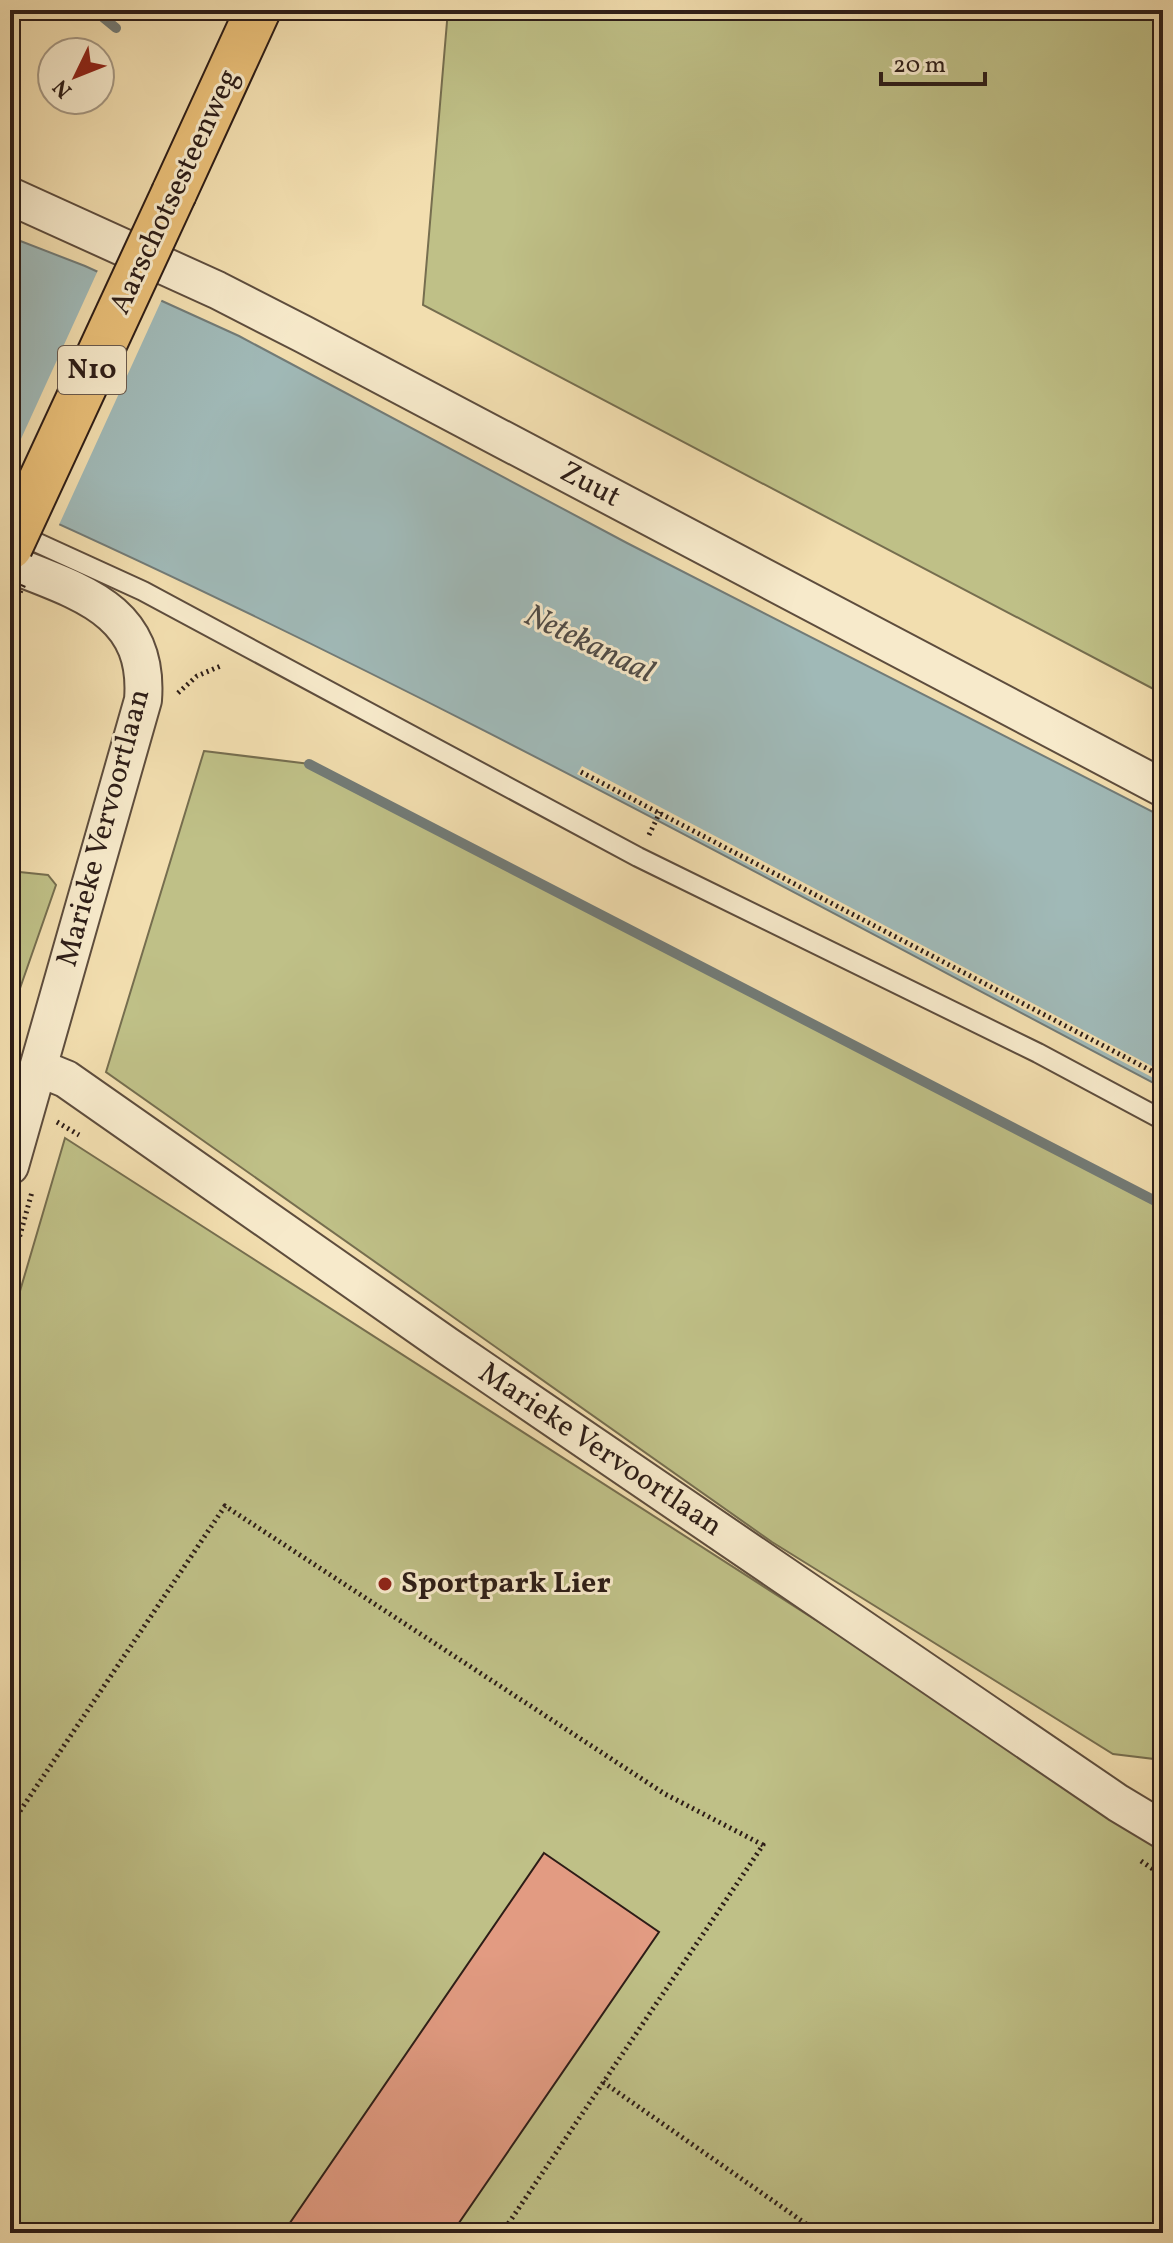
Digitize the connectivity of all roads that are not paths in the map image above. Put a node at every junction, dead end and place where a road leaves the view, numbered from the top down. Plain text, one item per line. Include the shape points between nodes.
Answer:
1 (258, 10) edge
2 (10, 196) edge
3 (10, 530) edge
4 (10, 547) edge
5 (10, 564) edge
6 (1163, 788) edge
7 (39, 1068) junction
8 (1163, 1120) edge
9 (10, 1166) edge
10 (1163, 1830) edge

1 - 4 main road, Aarschotsesteenweg / N10, bridge
2 - 6 street, Zuut via 242,302
3 - 8 lane via 143,591 638,857
5 - 7 street, Marieke Vervoortlaan via 96,602 119,618 134,637 145,676 143,700
7 - 9 street, Marieke Vervoortlaan
7 - 10 street, Marieke Vervoortlaan via 66,1079 683,1507

